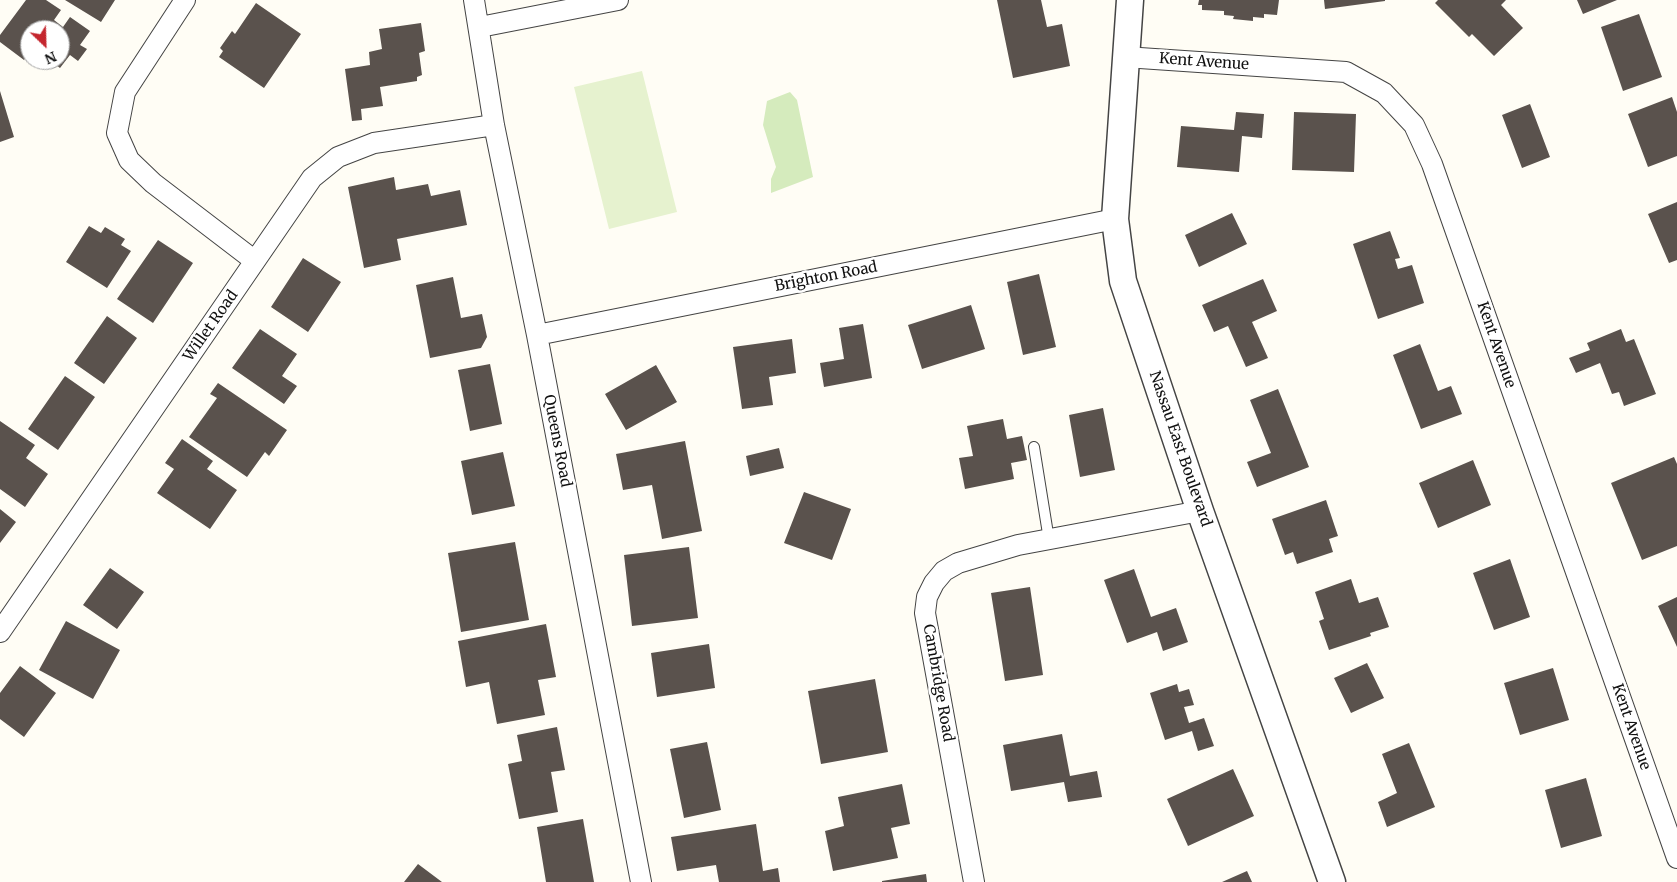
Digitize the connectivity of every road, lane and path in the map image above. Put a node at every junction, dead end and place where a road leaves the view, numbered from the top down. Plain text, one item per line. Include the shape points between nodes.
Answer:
1 (184, 0) edge
2 (474, 0) edge
3 (618, 0) edge
4 (1130, 0) edge
5 (480, 27) junction
6 (1126, 57) junction
7 (494, 125) junction
8 (1115, 219) junction
9 (255, 262) junction
10 (536, 335) junction
11 (1034, 447) dead end
12 (1200, 511) junction
13 (1049, 540) junction
14 (0, 632) edge
15 (1677, 858) edge
16 (641, 882) edge
17 (974, 882) edge
18 (1332, 882) edge

1 - 9 street via 125,92 117,133 129,160 153,183
2 - 5 street, Queens Road
3 - 5 street
4 - 6 street, Nassau East Boulevard
5 - 7 street, Queens Road
6 - 8 street, Nassau East Boulevard
6 - 15 street, Kent Avenue via 1346,72 1384,93 1414,125 1432,164
7 - 9 street, Willet Road via 374,143 338,157 312,178
7 - 10 street, Queens Road
8 - 10 street, Brighton Road
8 - 12 street, Nassau East Boulevard via 1123,281
9 - 14 street, Willet Road
10 - 16 street, Queens Road
11 - 13 lane
12 - 13 street, Cambridge Road
12 - 18 street, Nassau East Boulevard
13 - 17 street, Cambridge Road via 1018,545 958,563 944,571 927,597 925,613

